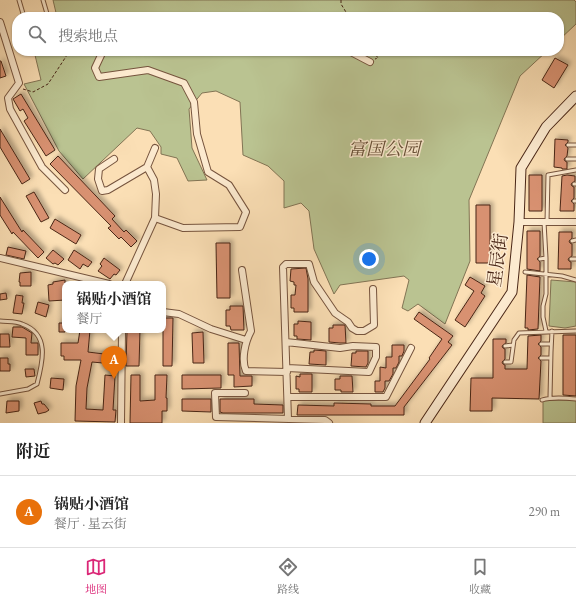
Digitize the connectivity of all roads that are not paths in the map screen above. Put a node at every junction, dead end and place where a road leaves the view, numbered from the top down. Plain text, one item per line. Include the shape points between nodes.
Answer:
1 (19, 0) edge
2 (43, 0) edge
3 (23, 12) edge
4 (47, 12) edge
5 (0, 22) edge
6 (101, 56) edge
7 (359, 56) edge
8 (370, 62) dead end
9 (576, 96) edge
10 (568, 145) dead end
11 (576, 145) edge
12 (155, 148) dead end
13 (114, 159) dead end
14 (567, 159) dead end
15 (576, 159) edge
16 (147, 167) junction
17 (576, 170) edge
18 (542, 183) dead end
19 (548, 183) junction
20 (65, 190) dead end
21 (542, 202) dead end
22 (547, 202) junction
23 (155, 218) junction
24 (519, 222) junction
25 (546, 222) junction
26 (576, 222) edge
27 (540, 239) dead end
28 (546, 239) junction
29 (0, 258) edge
30 (546, 258) junction
31 (540, 259) dead end
32 (572, 259) dead end
33 (576, 259) edge
34 (242, 270) dead end
35 (525, 272) dead end
36 (545, 274) junction
37 (576, 280) edge
38 (96, 281) edge
39 (126, 281) edge
40 (540, 284) dead end
41 (545, 284) junction
42 (374, 289) dead end
43 (539, 300) dead end
44 (544, 300) junction
45 (166, 312) edge
46 (538, 317) dead end
47 (544, 317) junction
48 (0, 321) edge
49 (546, 331) junction
50 (552, 331) junction
51 (576, 331) edge
52 (122, 333) edge
53 (246, 340) junction
54 (286, 342) junction
55 (541, 344) dead end
56 (551, 344) junction
57 (513, 345) junction
58 (506, 346) dead end
59 (411, 348) dead end
60 (541, 358) dead end
61 (550, 358) junction
62 (505, 362) dead end
63 (287, 370) junction
64 (245, 393) dead end
65 (0, 394) edge
66 (288, 397) junction
67 (550, 397) junction
68 (576, 399) edge
69 (542, 400) dead end
70 (432, 413) junction
71 (288, 419) junction
72 (121, 423) edge
73 (329, 423) edge
74 (425, 423) edge
75 (432, 423) edge

1 - 3 lane
2 - 4 lane
5 - 20 street via 19,83 8,98 10,109 42,167
6 - 23 street via 95,68 99,77 148,70 184,83 194,102 197,134 208,172 229,185 246,212 240,227 183,228
7 - 8 street
9 - 24 street, 星辰街 via 546,127 521,168
10 - 11 lane
12 - 16 street
13 - 16 street via 99,169 98,179 102,191
14 - 15 lane
16 - 23 street via 154,180
17 - 19 lane via 548,175
18 - 19 lane
19 - 22 lane
21 - 22 lane
22 - 25 lane
23 - 39 street
24 - 25 street
24 - 70 street, 星辰街 via 512,292
25 - 26 street
25 - 28 lane
27 - 28 lane
28 - 30 lane
29 - 38 street
30 - 31 lane
30 - 36 lane
32 - 33 lane
34 - 53 street via 251,331
35 - 36 lane
36 - 37 lane
36 - 41 lane
40 - 41 lane
41 - 44 lane
42 - 54 street via 374,326 357,331 335,313 314,282 308,264 286,264 283,267
43 - 44 lane
44 - 47 lane
45 - 53 street via 179,314 211,329
46 - 47 lane
47 - 49 lane
48 - 65 lane via 21,323 35,331 42,346 42,364 37,384 28,389
49 - 50 lane
49 - 57 lane via 519,333
50 - 51 lane
50 - 56 lane
52 - 72 street
53 - 63 street via 246,371
54 - 63 street
54 - 63 street via 340,348 376,347 376,357 369,372
55 - 56 lane
56 - 61 lane
57 - 58 lane
57 - 62 lane via 511,362
59 - 66 street via 386,397
60 - 61 lane
61 - 67 lane
63 - 66 street
64 - 71 street via 215,393 216,417
66 - 71 street
67 - 68 lane
67 - 69 lane
70 - 74 street, 星辰街
70 - 75 street
71 - 73 street via 326,420

